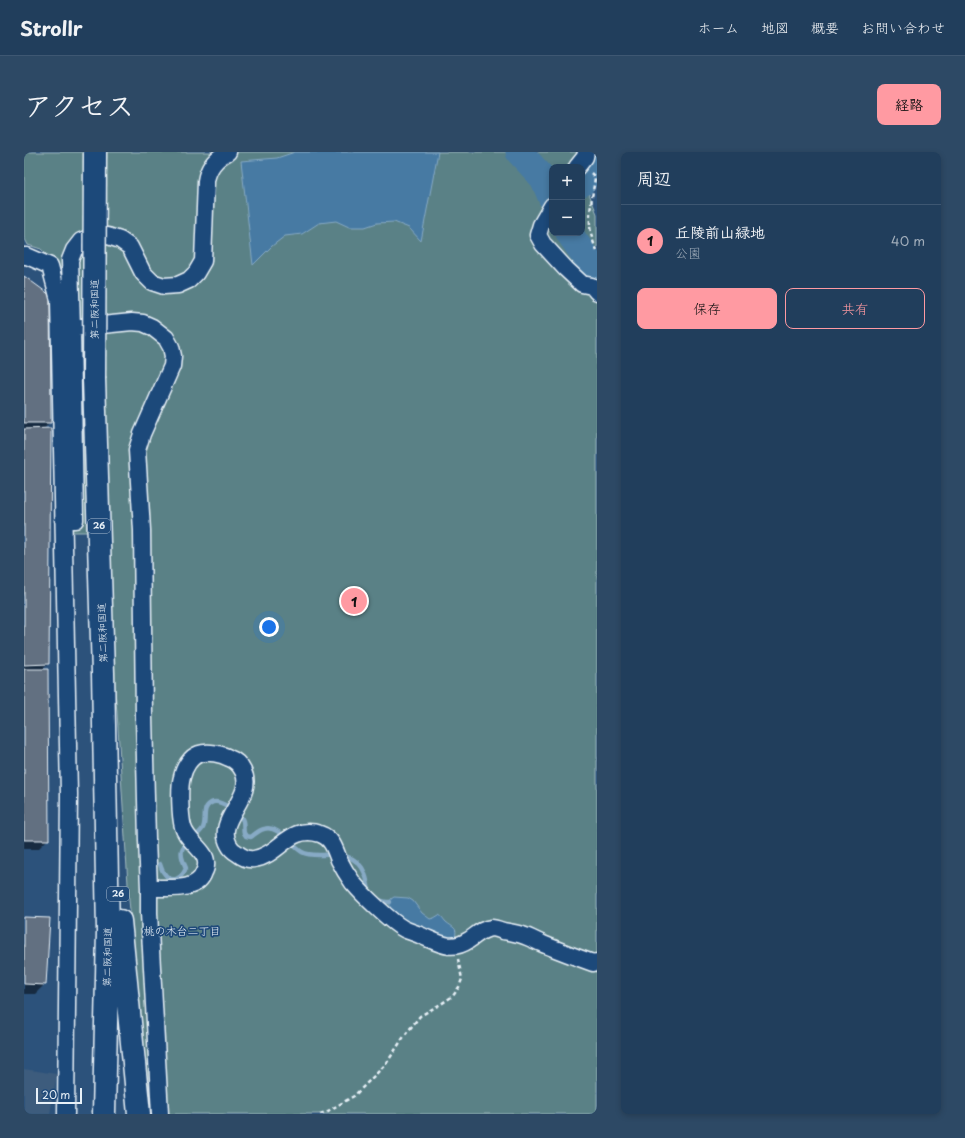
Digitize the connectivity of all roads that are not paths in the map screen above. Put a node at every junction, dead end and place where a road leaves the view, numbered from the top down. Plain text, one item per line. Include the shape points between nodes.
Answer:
1 (95, 152) edge
2 (228, 152) edge
3 (549, 211) edge
4 (24, 256) edge
5 (594, 289) edge
6 (72, 328) junction
7 (63, 520) junction
8 (103, 673) junction
9 (149, 888) junction
10 (597, 962) edge
11 (104, 1113) edge
12 (66, 1114) edge
13 (139, 1114) edge
14 (160, 1114) edge

1 - 8 highway, 第二阪和国道 / 26, bridge via 94,379
2 - 6 street via 212,164 208,172 203,261 196,273 178,285 164,286 152,282 143,273 130,247 120,240 108,236 91,237 81,241 70,260
3 - 5 street via 538,235 542,244 582,284
4 - 7 street via 50,266 59,300
6 - 7 street via 75,520
6 - 9 street via 143,323 166,338 173,356 172,366 142,434 138,450
7 - 12 street via 69,794
8 - 11 highway, 第二阪和国道 / 26 via 108,931
8 - 13 highway, 26 via 121,927
9 - 10 street via 184,887 198,882 204,875 204,856 183,826 180,783 184,770 192,758 199,754 219,754 239,765 246,782 244,794 225,830 226,840 232,850 241,856 252,859 262,857 301,832 320,834 332,842 354,884 384,914 403,928 449,946 460,944 479,932 492,928 521,934 593,963
9 - 14 street

